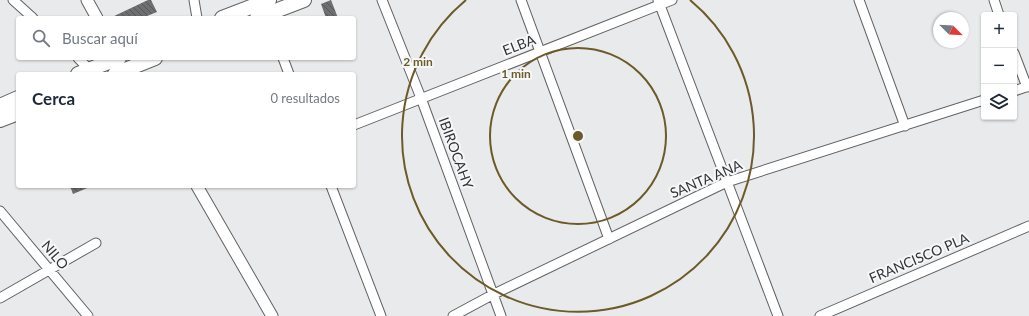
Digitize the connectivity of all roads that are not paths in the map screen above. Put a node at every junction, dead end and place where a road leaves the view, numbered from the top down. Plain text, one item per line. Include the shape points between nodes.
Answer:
1 (13, 0) edge
2 (87, 0) edge
3 (194, 0) edge
4 (269, 0) edge
5 (304, 0) edge
6 (382, 0) edge
7 (520, 0) edge
8 (672, 0) edge
9 (859, 0) edge
10 (994, 0) edge
11 (659, 2) edge
12 (999, 12) edge
13 (31, 16) edge
14 (96, 16) edge
15 (197, 16) edge
16 (227, 16) edge
17 (266, 16) edge
18 (541, 52) junction
19 (79, 60) edge
20 (148, 60) edge
21 (284, 60) edge
22 (1017, 60) edge
23 (122, 67) edge
24 (83, 72) edge
25 (288, 72) edge
26 (1028, 86) edge
27 (1017, 90) edge
28 (421, 98) junction
29 (16, 99) edge
30 (981, 101) edge
31 (0, 106) edge
32 (16, 114) edge
33 (0, 120) edge
34 (356, 124) edge
35 (905, 126) junction
36 (727, 182) junction
37 (198, 188) edge
38 (332, 188) edge
39 (0, 211) edge
40 (1029, 226) edge
41 (610, 240) junction
42 (96, 243) dead end
43 (50, 271) junction
44 (492, 295) junction
45 (0, 298) edge
46 (88, 316) edge
47 (272, 316) edge
48 (381, 316) edge
49 (453, 316) edge
50 (501, 316) edge
51 (778, 316) edge
52 (820, 316) edge

1 - 13 street
2 - 14 street
3 - 15 street
4 - 16 main road
5 - 17 main road
6 - 28 street, IBIROCAHY
7 - 18 street
8 - 11 street, ELBA
9 - 35 street
10 - 12 street
11 - 18 street, ELBA
11 - 36 street
18 - 28 street, ELBA
18 - 41 street
19 - 24 street
20 - 23 main road
21 - 25 street
22 - 26 street
23 - 24 main road
26 - 27 street
28 - 34 street, ELBA
28 - 44 street, IBIROCAHY
29 - 31 main road
30 - 35 street, SANTA ANA
32 - 33 main road
35 - 36 street, SANTA ANA
36 - 41 street, SANTA ANA
36 - 51 street
37 - 47 street
38 - 48 street
39 - 43 street, NILO
40 - 52 street, FRANCISCO PLA
41 - 44 street, SANTA ANA
42 - 43 street
43 - 45 street
43 - 46 street, NILO
44 - 49 street, SANTA ANA
44 - 50 street, IBIROCAHY

